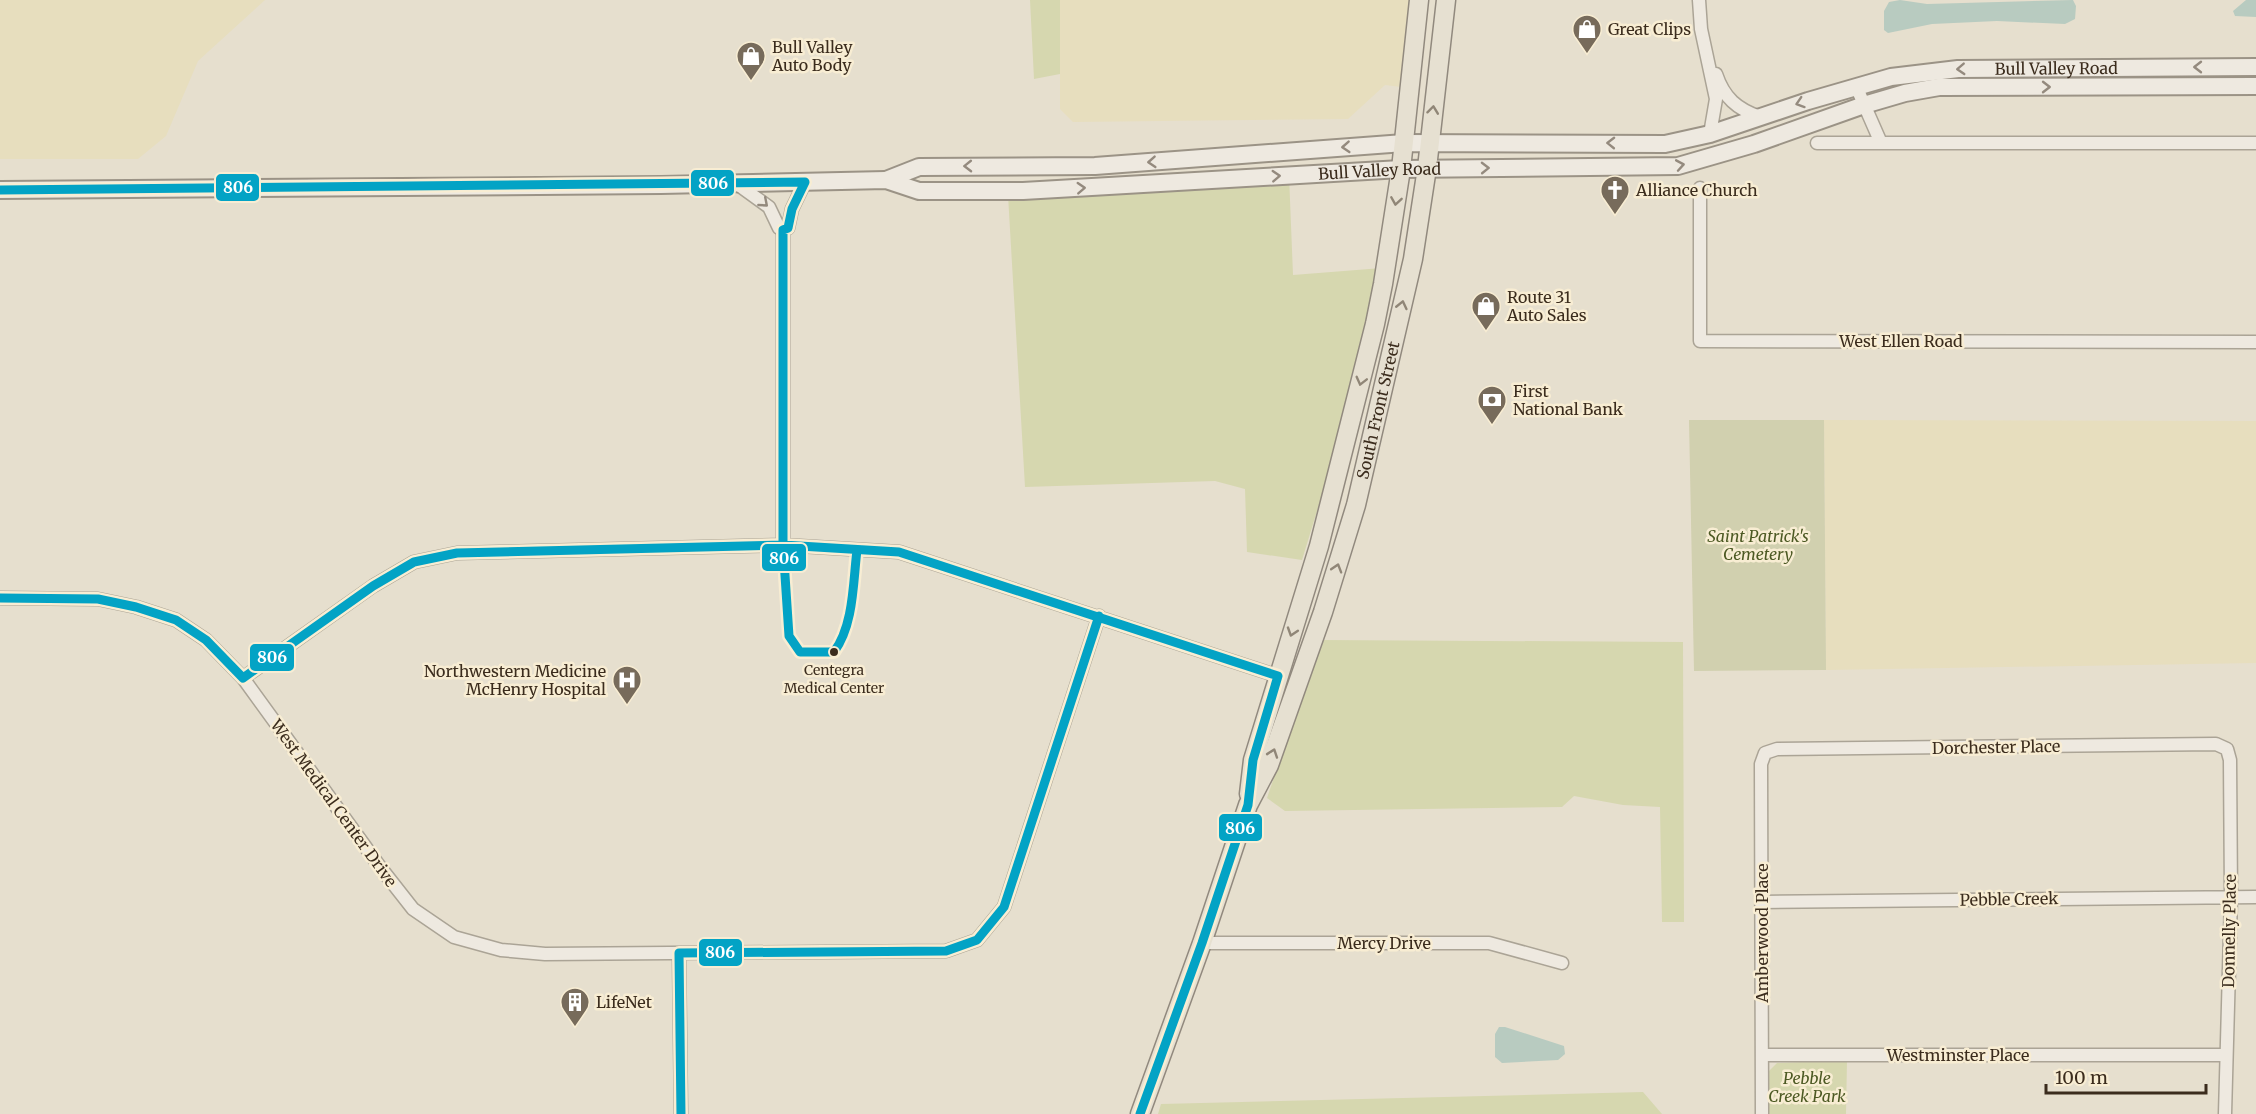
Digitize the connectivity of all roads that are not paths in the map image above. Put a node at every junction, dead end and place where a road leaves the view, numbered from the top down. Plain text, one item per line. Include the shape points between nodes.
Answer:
1 (1419, 0) edge
2 (1446, 0) edge
3 (1699, 0) edge
4 (1709, 63) junction
5 (2256, 67) edge
6 (1856, 86) junction
7 (2256, 86) edge
8 (1864, 105) junction
9 (1760, 117) junction
10 (1710, 134) junction
11 (1430, 142) junction
12 (1404, 143) junction
13 (1817, 143) dead end
14 (1881, 143) junction
15 (2256, 143) edge
16 (1427, 168) junction
17 (1401, 169) junction
18 (886, 180) junction
19 (805, 182) junction
20 (737, 184) junction
21 (1700, 188) dead end
22 (0, 190) edge
23 (783, 230) junction
24 (2256, 342) edge
25 (783, 545) junction
26 (0, 598) edge
27 (1099, 616) junction
28 (1278, 676) junction
29 (243, 678) junction
30 (2227, 749) joint
31 (1765, 753) joint
32 (1248, 805) junction
33 (2231, 897) junction
34 (2256, 897) edge
35 (1762, 902) junction
36 (1202, 943) junction
37 (679, 953) junction
38 (1562, 963) dead end
39 (1762, 1055) junction
40 (2226, 1055) junction
41 (681, 1114) edge
42 (1140, 1114) edge
43 (1762, 1114) edge
44 (2225, 1114) edge

1 - 12 main road, South Front Street
11 -> 2 main road, South Front Street
3 - 4 street
4 - 9 street via 1729,99
4 - 10 street via 1716,106
5 -> 6 street, Bull Valley Road via 1958,69 1891,76
6 - 8 street
6 -> 9 street, Bull Valley Road
8 -> 7 street, Bull Valley Road via 1940,87
8 - 14 street
16 -> 8 street, Bull Valley Road via 1678,166
9 - 10 street, Bull Valley Road
10 -> 11 street, Bull Valley Road via 1665,144
11 - 12 street, Bull Valley Road
11 - 16 main road, South Front Street
12 - 17 main road, South Front Street
12 -> 18 street, Bull Valley Road via 1095,166 919,167
13 - 14 street
14 - 15 street
16 - 17 street, Bull Valley Road
32 -> 16 main road, South Front Street via 1269,765 1356,505 1413,259
18 -> 17 street, Bull Valley Road via 919,191 1023,191
17 -> 28 main road, South Front Street via 1365,366 1319,546
18 - 19 street, Bull Valley Road
19 - 20 street, Bull Valley Road
19 - 23 street via 788,228
20 - 22 street, Bull Valley Road
20 -> 23 street via 770,207
21 - 24 street, West Ellen Road via 1700,341
23 - 25 street
25 - 27 street via 899,552
25 - 29 street via 457,553 414,562 373,586
26 - 29 street, West Medical Center Drive via 98,599 176,620 206,640
27 - 28 street
27 - 37 street, West Medical Center Drive via 1004,907 978,940 946,951
28 - 32 main road, South Front Street via 1253,760
29 - 37 street, West Medical Center Drive via 413,909 454,937 501,950 545,954
30 - 31 street, Dorchester Place via 2216,744 1777,749
30 - 33 street, Donnelly Place
31 - 35 street, Amberwood Place via 1761,764
32 - 36 main road, South Front Street
33 - 34 street, Pebble Creek
33 - 35 street, Pebble Creek
33 - 40 street, Donnelly Place
35 - 39 street, Amberwood Place
36 - 38 street, Mercy Drive via 1489,943
36 - 42 main road, South Front Street
37 - 41 street
39 - 40 street, Westminster Place
39 - 43 street, Amberwood Place
40 - 44 street, Donnelly Place

